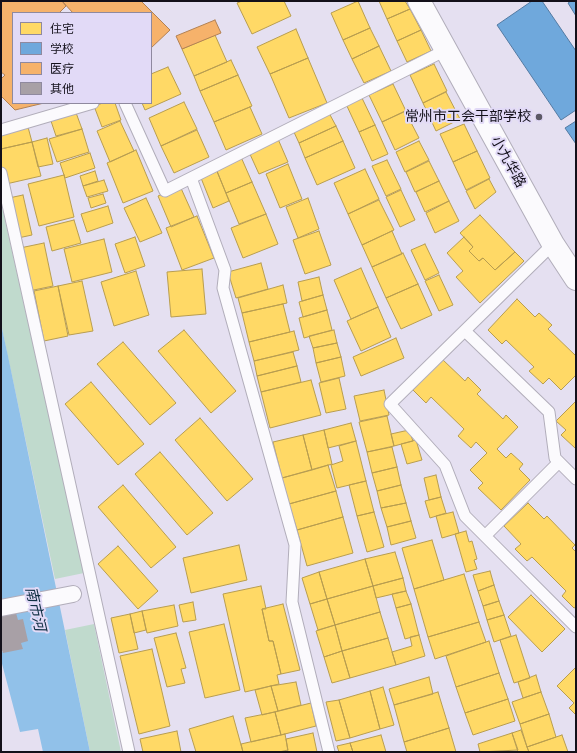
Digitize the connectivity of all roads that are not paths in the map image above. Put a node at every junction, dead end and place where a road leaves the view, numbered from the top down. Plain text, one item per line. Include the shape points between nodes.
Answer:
1 (419, 1) edge
2 (446, 50) junction
3 (90, 104) edge
4 (125, 104) edge
5 (1, 130) edge
6 (1, 173) edge
7 (191, 178) junction
8 (553, 244) junction
9 (576, 280) edge
10 (465, 331) junction
11 (559, 462) junction
12 (576, 479) edge
13 (485, 536) junction
14 (73, 594) dead end
15 (1, 608) edge
16 (576, 627) edge
17 (129, 752) edge
18 (329, 752) edge

1 - 2 street, 小九华路
2 - 7 lane
2 - 8 street, 小九华路
3 - 5 lane
4 - 7 lane via 165,191
6 - 17 lane
7 - 18 lane via 225,270 223,288 295,545 292,602
8 - 9 street, 小九华路
8 - 10 lane
10 - 11 lane via 549,412 555,458
10 - 13 lane via 390,404 445,465 465,516
11 - 12 lane
11 - 13 lane
13 - 16 lane
14 - 15 street

